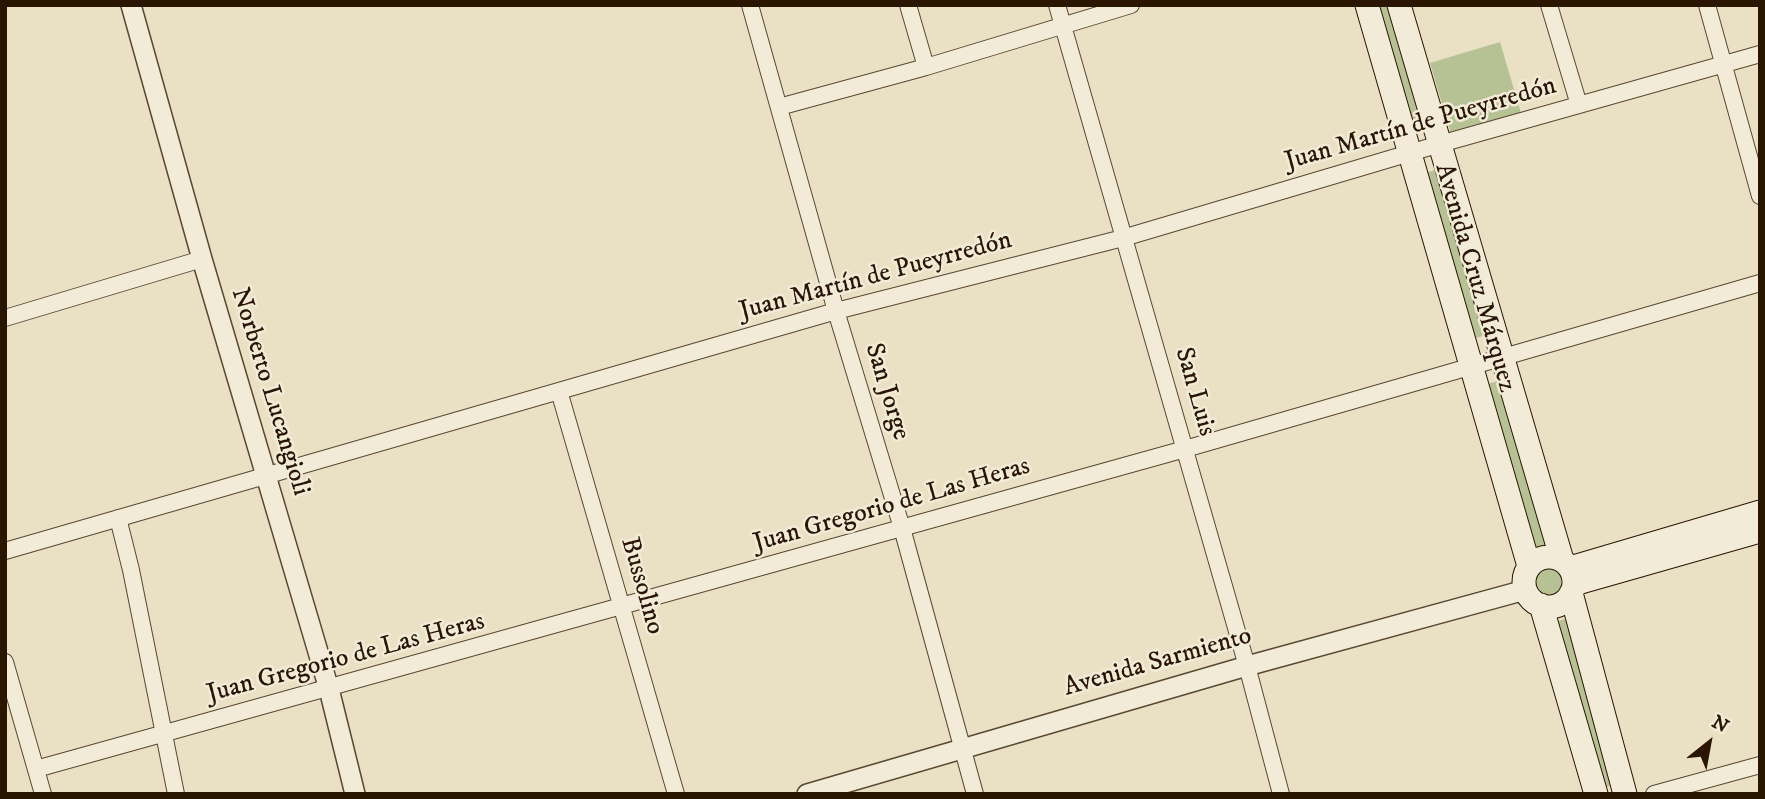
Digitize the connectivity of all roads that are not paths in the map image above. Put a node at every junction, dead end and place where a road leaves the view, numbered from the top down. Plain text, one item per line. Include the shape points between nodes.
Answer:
1 (131, 5) edge
2 (750, 5) edge
3 (908, 5) edge
4 (1057, 5) edge
5 (1130, 5) edge
6 (1367, 5) edge
7 (1399, 5) edge
8 (1549, 5) edge
9 (1707, 5) edge
10 (1063, 26) junction
11 (1760, 54) edge
12 (1724, 64) junction
13 (926, 67) junction
14 (1579, 105) junction
15 (779, 107) junction
16 (1440, 144) junction
17 (1409, 153) junction
18 (1760, 196) edge
19 (1123, 238) junction
20 (202, 259) junction
21 (1760, 283) edge
22 (836, 311) junction
23 (5, 318) edge
24 (1501, 358) junction
25 (1470, 367) junction
26 (559, 391) junction
27 (1185, 449) junction
28 (267, 476) junction
29 (1760, 512) edge
30 (118, 519) junction
31 (902, 528) junction
32 (1760, 531) edge
33 (5, 551) edge
34 (1530, 566) junction
35 (1569, 576) junction
36 (1533, 598) junction
37 (621, 608) junction
38 (5, 662) edge
39 (1247, 666) junction
40 (329, 689) junction
41 (163, 735) junction
42 (962, 750) junction
43 (1760, 765) edge
44 (36, 769) junction
45 (43, 794) edge
46 (176, 794) edge
47 (355, 794) edge
48 (676, 794) edge
49 (807, 794) edge
50 (975, 794) edge
51 (1281, 794) edge
52 (1596, 794) edge
53 (1625, 794) edge
54 (1654, 794) edge

1 - 20 street, Norberto Lucangioli
2 - 15 street, San Jorge
3 - 13 street
4 - 10 street, San Luis
5 - 10 street
6 - 17 main road, Avenida Cruz Márquez
7 - 16 main road, Avenida Cruz Márquez
8 - 14 street
9 - 12 street
10 - 13 street
10 - 19 street, San Luis
11 - 12 street, Juan Martín de Pueyrredón
12 - 14 street, Juan Martín de Pueyrredón
12 - 18 street
13 - 15 street
14 - 16 street, Juan Martín de Pueyrredón
15 - 22 street, San Jorge
16 - 17 street, Juan Martín de Pueyrredón
16 - 24 main road, Avenida Cruz Márquez
17 - 19 street, Juan Martín de Pueyrredón
17 - 25 main road, Avenida Cruz Márquez
19 - 22 street, Juan Martín de Pueyrredón
19 - 27 street, San Luis
20 - 23 street
20 - 28 street, Norberto Lucangioli
21 - 24 street, Juan Gregorio de Las Heras
22 - 26 street, Juan Martín de Pueyrredón
22 - 31 street, San Jorge
24 - 25 street, Juan Gregorio de Las Heras
24 - 35 main road, Avenida Cruz Márquez
25 - 27 street, Juan Gregorio de Las Heras
25 - 34 main road, Avenida Cruz Márquez
26 - 28 street, Juan Martín de Pueyrredón
26 - 37 street, Bussolino
27 - 31 street, Juan Gregorio de Las Heras
27 - 39 street, San Luis
28 - 30 street, Juan Martín de Pueyrredón
28 - 40 street, Norberto Lucangioli
29 - 35 main road
30 - 33 street, Juan Martín de Pueyrredón
30 - 41 street
31 - 37 street, Juan Gregorio de Las Heras
31 - 42 street, San Jorge
32 - 35 main road
34 - 35 main road via 1541,558 1555,557
34 - 36 main road via 1524,577
35 - 36 main road via 1567,599 1555,606
35 - 53 main road, Avenida Cruz Márquez
36 - 39 street, Avenida Sarmiento
36 - 52 main road
37 - 40 street, Juan Gregorio de Las Heras
37 - 48 street, Bussolino
38 - 44 street
39 - 42 street, Avenida Sarmiento
39 - 51 street, San Luis
40 - 41 street, Juan Gregorio de Las Heras
40 - 47 street, Norberto Lucangioli
41 - 44 street, Juan Gregorio de Las Heras
41 - 46 street
42 - 49 street, Avenida Sarmiento
42 - 50 street, San Jorge
43 - 54 street
44 - 45 street

